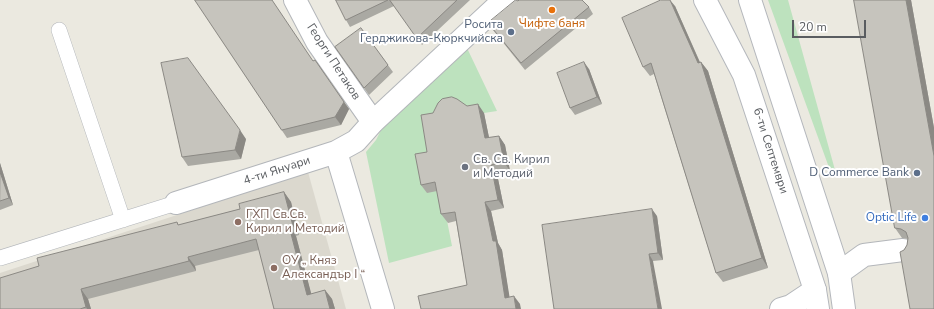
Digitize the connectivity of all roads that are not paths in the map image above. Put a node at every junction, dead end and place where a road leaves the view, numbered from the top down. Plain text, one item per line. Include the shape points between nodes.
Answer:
1 (295, 0) edge
2 (504, 0) edge
3 (705, 0) edge
4 (750, 0) edge
5 (59, 30) dead end
6 (372, 122) junction
7 (336, 152) junction
8 (176, 203) joint
9 (123, 220) junction
10 (903, 250) edge
11 (0, 258) edge
12 (839, 273) junction
13 (816, 299) edge
14 (383, 309) edge
15 (781, 309) edge
16 (844, 309) edge

1 - 6 street, Георги Петаков via 317,42
2 - 6 street, 4-ти Януари
3 - 13 street, 6-ти Септември via 744,75
4 - 12 street
5 - 9 lane
6 - 7 street, 4-ти Януари via 356,141
7 - 8 street, 4-ти Януари
7 - 14 street
8 - 9 lane, 4-ти Януари
9 - 11 lane, 4-ти Януари
10 - 12 street via 864,255
12 - 16 street
13 - 15 street

